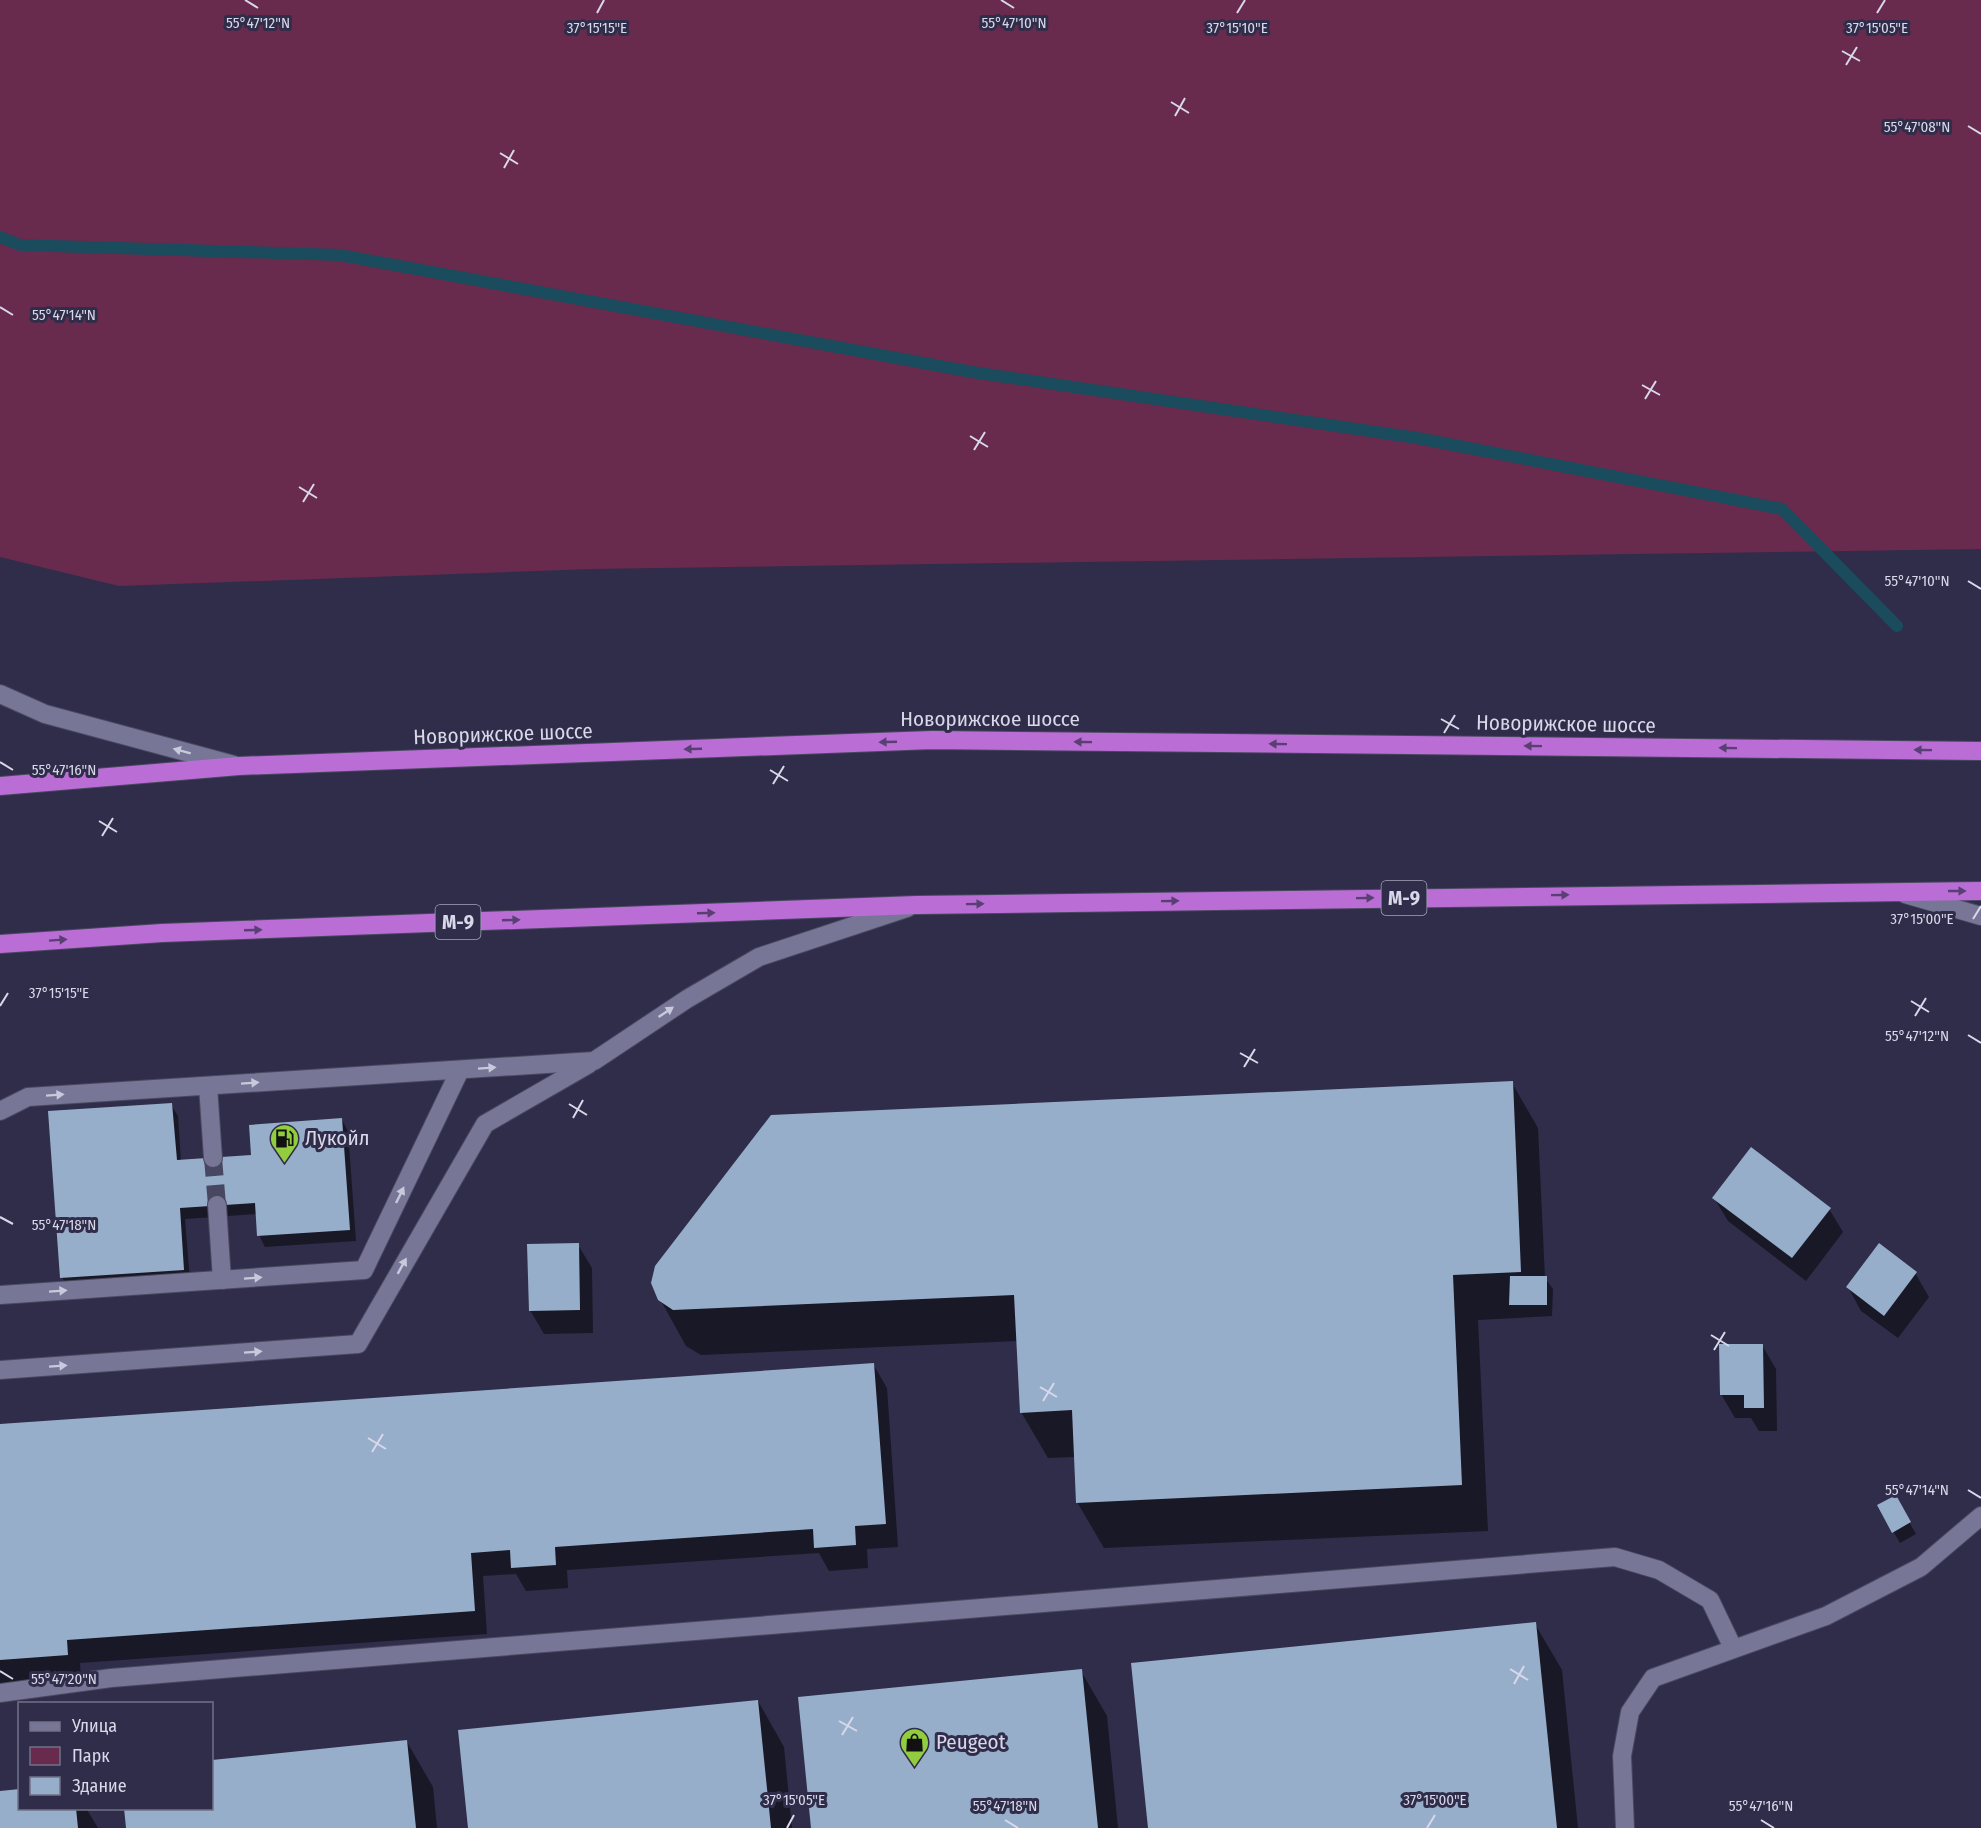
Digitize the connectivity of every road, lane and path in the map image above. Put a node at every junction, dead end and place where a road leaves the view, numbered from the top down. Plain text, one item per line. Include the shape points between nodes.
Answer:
1 (0, 694) edge
2 (1981, 751) edge
3 (238, 766) junction
4 (0, 786) edge
5 (1892, 891) junction
6 (1981, 891) edge
7 (917, 905) junction
8 (1981, 916) edge
9 (0, 944) edge
10 (594, 1061) junction
11 (460, 1070) junction
12 (208, 1086) junction
13 (0, 1111) edge
14 (213, 1158) tunnel mouth
15 (217, 1205) tunnel mouth
16 (222, 1280) junction
17 (0, 1295) edge
18 (0, 1370) edge
19 (1981, 1516) edge
20 (1732, 1648) junction
21 (0, 1693) edge
22 (1625, 1828) edge

3 -> 1 lane via 45,714
2 -> 3 highway, Новорижское шоссе via 932,740
3 - 4 highway, Новорижское шоссе
5 -> 6 highway, М-9
7 -> 5 highway, М-9
5 - 8 lane
9 -> 7 highway, М-9 via 162,933
10 -> 7 lane via 759,957
11 -> 10 lane
18 -> 10 lane via 358,1344 485,1124
12 -> 11 lane
16 -> 11 lane via 364,1270
13 -> 12 lane via 28,1097
12 - 14 lane
15 - 16 lane
17 -> 16 lane
19 - 20 lane via 1921,1567 1826,1616
20 - 21 lane via 1710,1600 1659,1570 1615,1557 123,1677
20 - 22 lane via 1653,1678 1630,1712 1622,1756

